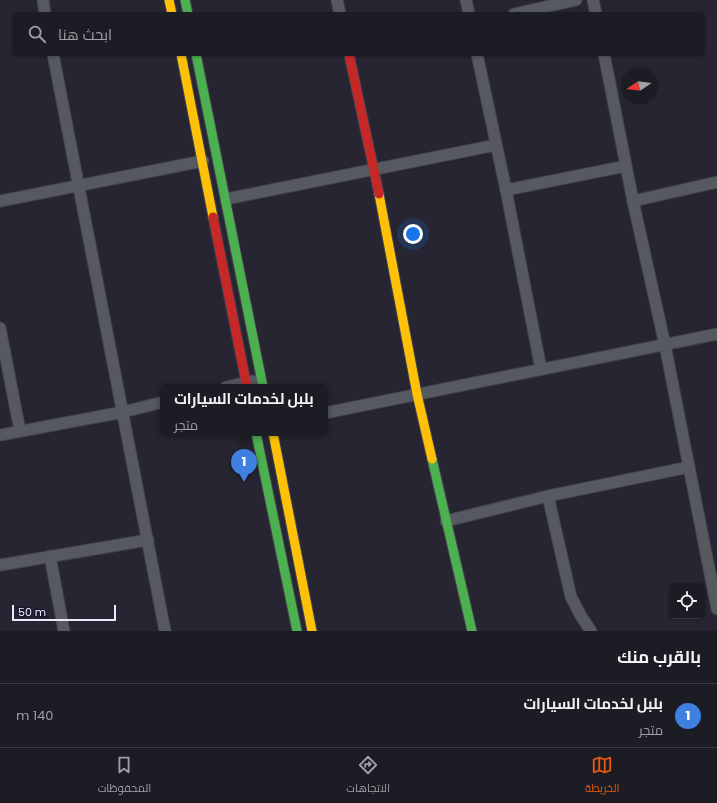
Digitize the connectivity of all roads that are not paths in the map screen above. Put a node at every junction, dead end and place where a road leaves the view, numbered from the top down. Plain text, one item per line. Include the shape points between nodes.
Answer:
1 (43, 0) edge
2 (169, 0) edge
3 (185, 0) edge
4 (337, 0) edge
5 (466, 0) edge
6 (576, 0) edge
7 (593, 0) edge
8 (45, 12) edge
9 (172, 12) edge
10 (188, 12) edge
11 (340, 12) edge
12 (469, 12) edge
13 (523, 12) edge
14 (596, 12) edge
15 (53, 56) edge
16 (180, 56) edge
17 (196, 56) edge
18 (349, 56) edge
19 (477, 56) edge
20 (604, 56) edge
21 (496, 145) junction
22 (203, 161) junction
23 (626, 166) junction
24 (374, 170) junction
25 (717, 182) edge
26 (78, 185) junction
27 (506, 190) junction
28 (226, 199) junction
29 (0, 201) edge
30 (633, 201) junction
31 (0, 328) edge
32 (717, 334) edge
33 (665, 344) junction
34 (541, 368) junction
35 (262, 383) edge
36 (246, 384) edge
37 (417, 394) junction
38 (160, 403) edge
39 (123, 412) junction
40 (328, 412) edge
41 (20, 431) junction
42 (0, 435) edge
43 (257, 436) edge
44 (273, 436) edge
45 (689, 467) junction
46 (548, 496) junction
47 (446, 522) junction
48 (148, 540) junction
49 (50, 556) junction
50 (0, 565) edge
51 (717, 609) edge
52 (586, 630) edge
53 (64, 631) edge
54 (165, 631) edge
55 (297, 631) edge
56 (312, 631) edge
57 (472, 631) edge

1 - 8 street
2 - 9 main road
3 - 10 main road
4 - 11 street
5 - 12 street
6 - 13 street
7 - 14 street
15 - 26 street
16 - 22 main road
17 - 28 main road
18 - 24 main road
19 - 21 street
20 - 23 street
21 - 24 street
21 - 27 street
22 - 26 street
22 - 36 main road
23 - 27 street
23 - 30 street
24 - 28 street
24 - 37 main road
25 - 30 street
26 - 29 street
26 - 39 street
27 - 34 street
28 - 35 main road
30 - 33 street
31 - 41 street
32 - 33 street
33 - 34 street
33 - 45 street
34 - 37 street
37 - 40 street
37 - 47 main road
38 - 39 street
39 - 41 street
39 - 48 street
41 - 42 street
43 - 55 main road
44 - 56 main road
45 - 46 street
45 - 51 street
46 - 47 street
46 - 52 street via 571,597
47 - 57 main road
48 - 49 street
48 - 54 street
49 - 50 street
49 - 53 street

